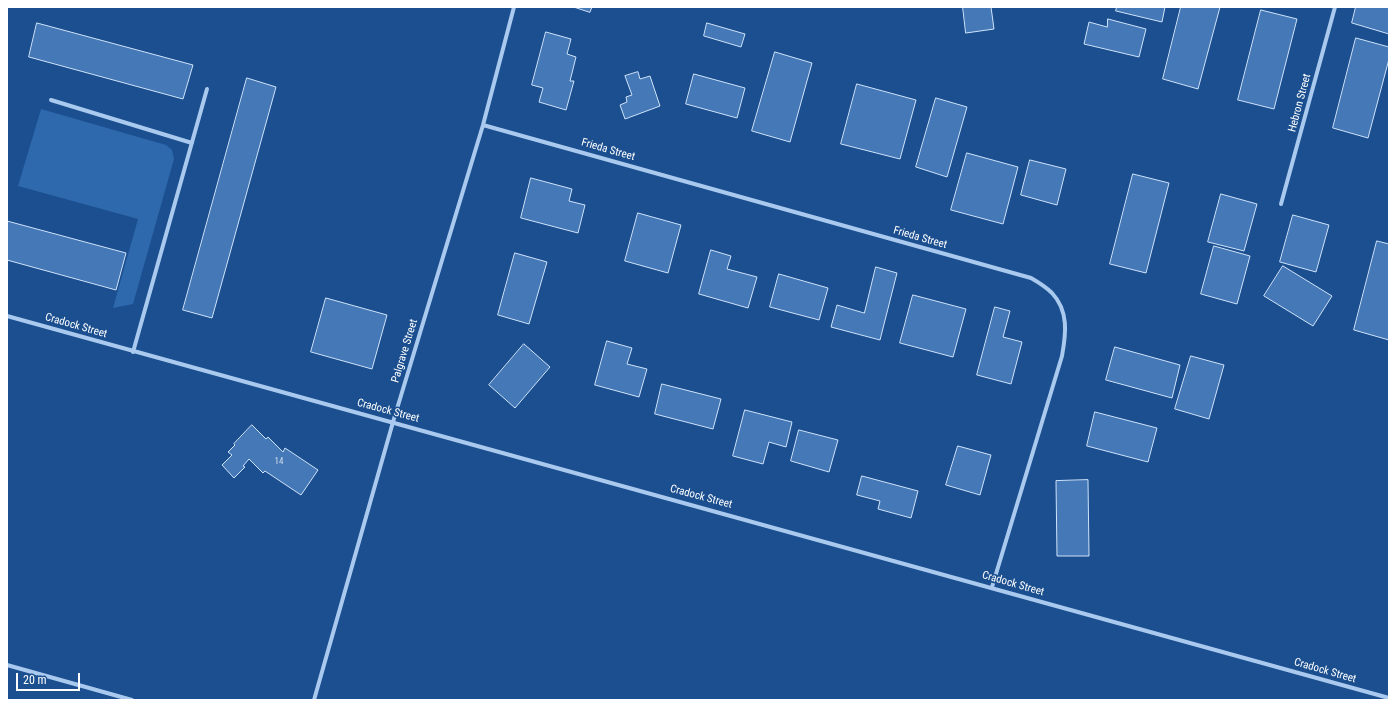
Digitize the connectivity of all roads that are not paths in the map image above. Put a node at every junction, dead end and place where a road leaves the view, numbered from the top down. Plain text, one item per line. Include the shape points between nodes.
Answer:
1 (514, 7) edge
2 (1335, 7) edge
3 (207, 89) dead end
4 (51, 100) dead end
5 (483, 125) junction
6 (192, 142) junction
7 (1282, 204) dead end
8 (7, 316) edge
9 (133, 352) junction
10 (393, 422) junction
11 (992, 587) junction
12 (7, 665) edge
13 (1389, 698) edge
14 (132, 700) edge
15 (314, 700) edge

1 - 5 street, Palgrave Street
2 - 7 street, Hebron Street
3 - 6 street
4 - 6 street
5 - 10 street, Palgrave Street
5 - 11 street, Frieda Street via 1031,278 1052,293 1064,315 1067,332
6 - 9 street
8 - 9 street, Cradock Street
9 - 10 street, Cradock Street
10 - 11 street, Cradock Street
10 - 15 street, Palgrave Street
11 - 13 street, Cradock Street
12 - 14 street

